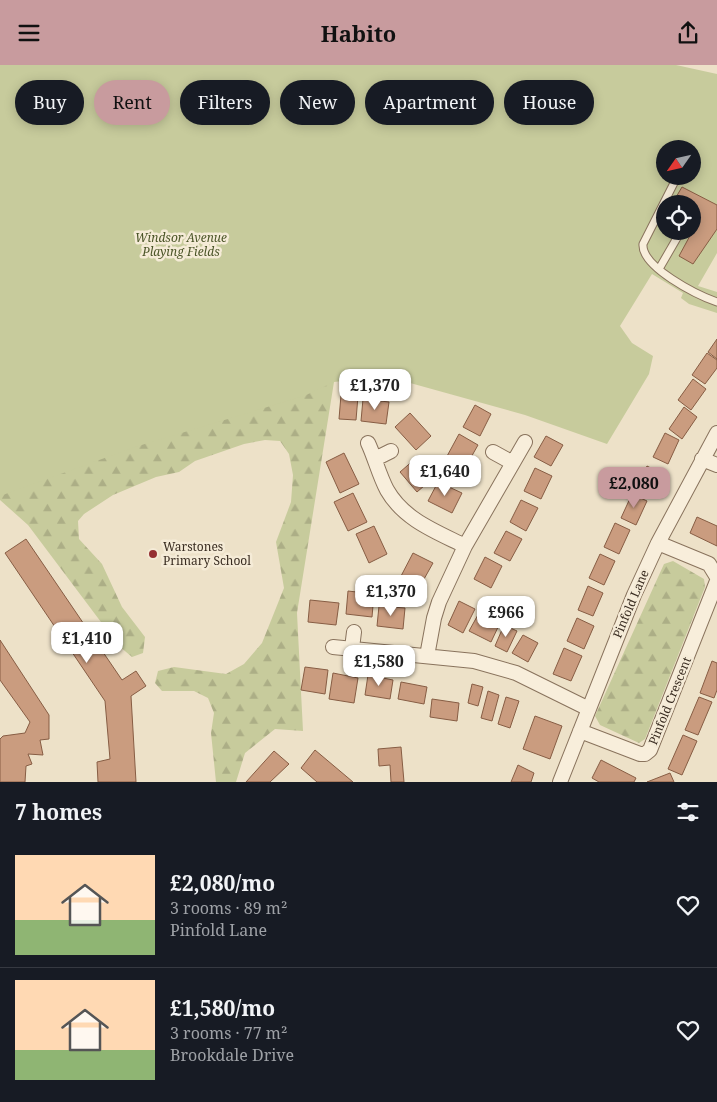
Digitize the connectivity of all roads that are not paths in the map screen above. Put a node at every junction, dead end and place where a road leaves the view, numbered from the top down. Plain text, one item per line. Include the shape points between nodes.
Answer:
1 (673, 185) edge
2 (676, 240) edge
3 (659, 269) junction
4 (717, 301) edge
5 (717, 433) edge
6 (525, 441) dead end
7 (368, 443) dead end
8 (391, 451) dead end
9 (493, 452) dead end
10 (375, 459) junction
11 (702, 459) junction
12 (512, 463) junction
13 (717, 465) edge
14 (658, 543) junction
15 (465, 546) junction
16 (717, 577) edge
17 (717, 581) edge
18 (354, 632) dead end
19 (333, 647) dead end
20 (352, 649) junction
21 (427, 656) junction
22 (589, 709) junction
23 (580, 731) junction
24 (560, 782) edge

1 - 3 lane via 643,244 643,251 652,265
2 - 3 lane
3 - 4 lane via 700,296
5 - 11 street, Pinfold Lane
6 - 12 street
7 - 10 street
8 - 10 street
9 - 12 street
10 - 15 street via 386,489 405,512
11 - 13 street
11 - 14 street, Pinfold Lane
12 - 15 street
14 - 16 street via 709,563
14 - 22 street, Pinfold Lane
15 - 21 street via 439,602
17 - 23 street, Pinfold Crescent via 650,750 640,754
18 - 20 street
19 - 20 street
20 - 21 street
21 - 22 street via 497,666
22 - 23 street, Pinfold Lane
23 - 24 street, Pinfold Lane

